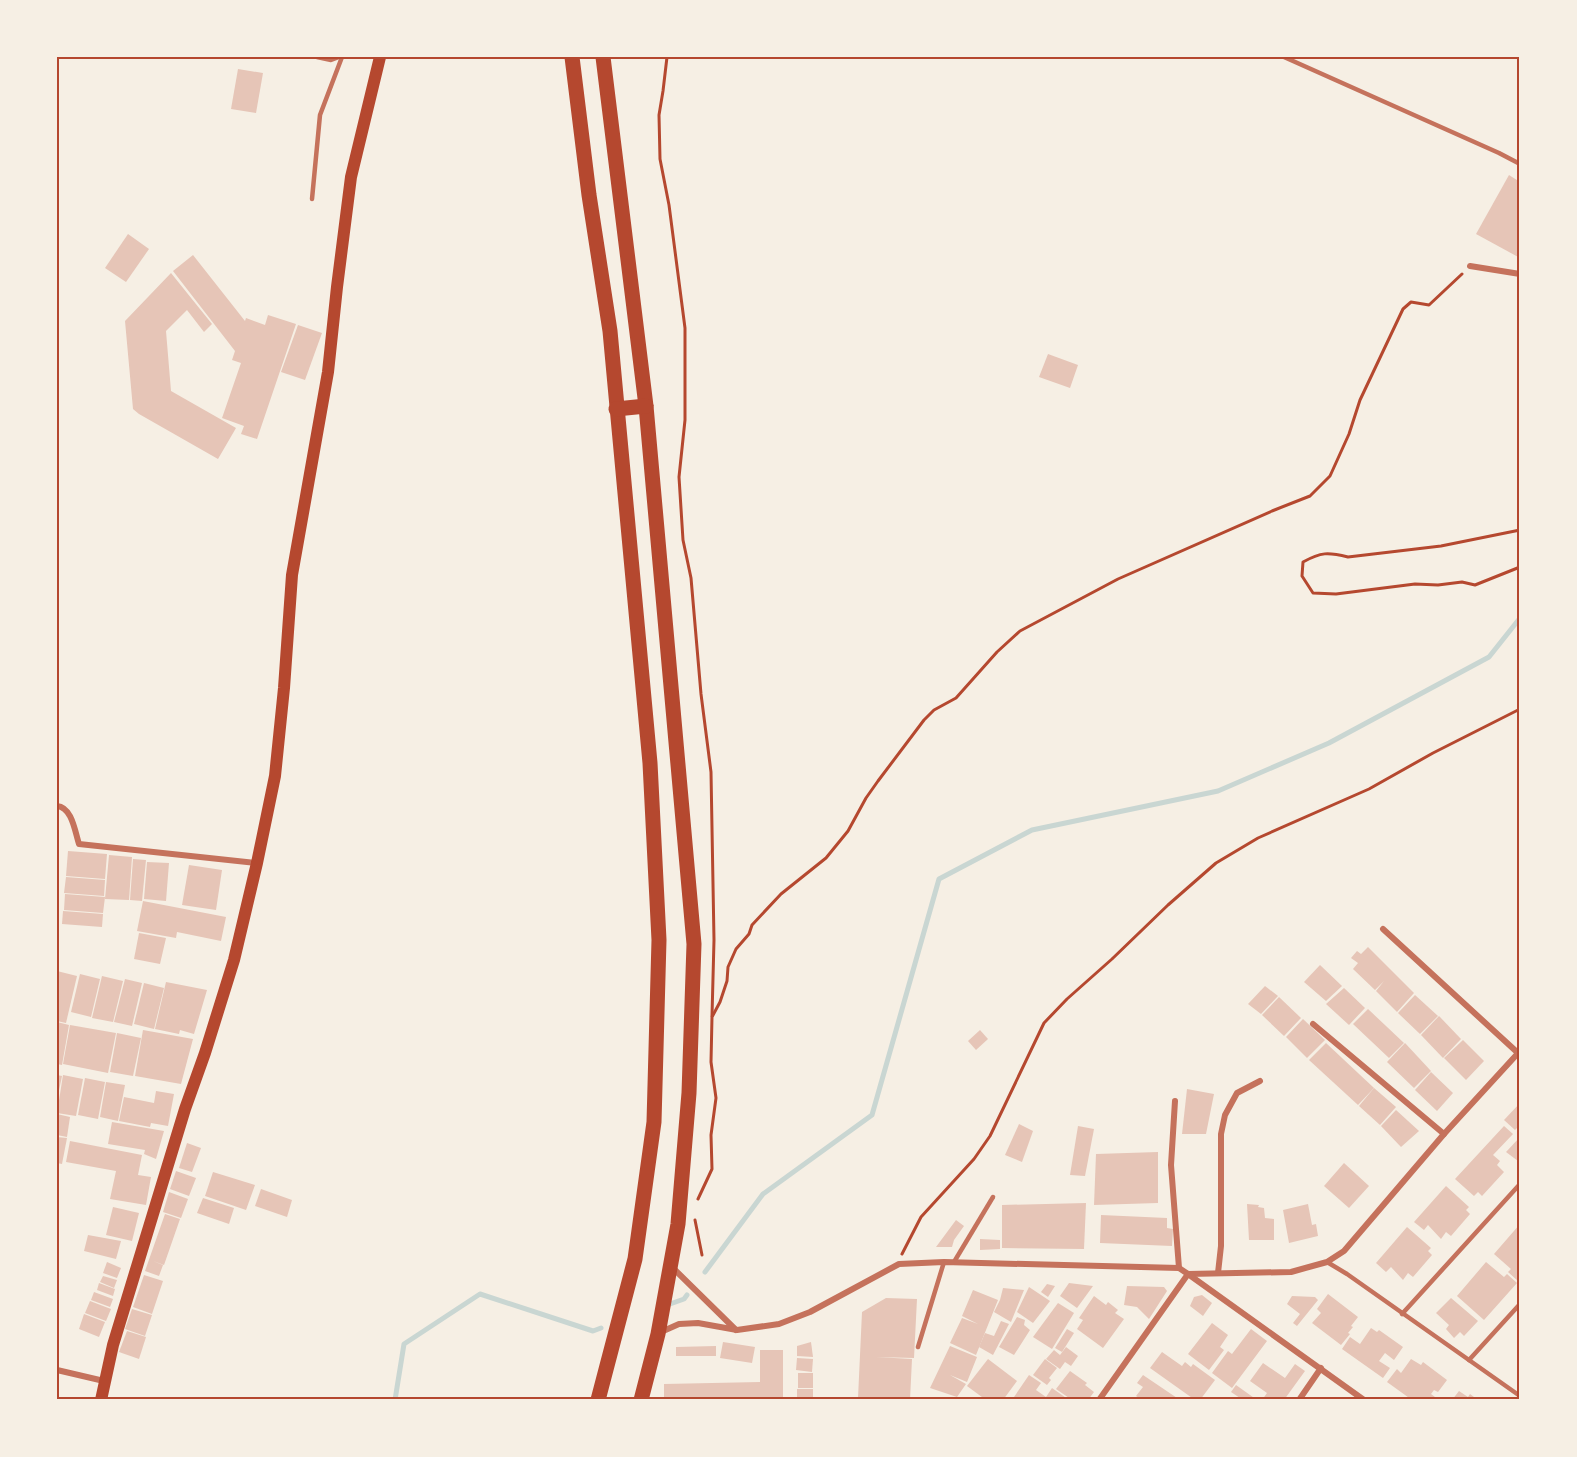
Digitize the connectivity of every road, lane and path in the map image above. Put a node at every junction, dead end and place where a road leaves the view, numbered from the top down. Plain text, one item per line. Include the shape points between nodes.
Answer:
1 (317, 57) edge
2 (341, 57) edge
3 (380, 57) edge
4 (572, 57) edge
5 (603, 57) edge
6 (667, 57) edge
7 (1284, 57) edge
8 (1520, 164) edge
9 (312, 199) dead end
10 (1470, 266) joint
11 (1520, 274) edge
12 (646, 406) junction
13 (616, 409) junction
14 (1520, 530) edge
15 (1520, 567) edge
16 (1520, 709) edge
17 (57, 806) edge
18 (257, 863) junction
19 (1383, 930) dead end
20 (712, 1017) junction
21 (1313, 1024) dead end
22 (1519, 1052) edge
23 (1260, 1081) dead end
24 (1175, 1101) dead end
25 (1444, 1134) junction
26 (1520, 1184) edge
27 (993, 1197) dead end
28 (697, 1201) dead end
29 (694, 1217) dead end
30 (702, 1255) dead end
31 (944, 1262) junction
32 (954, 1262) junction
33 (1327, 1263) junction
34 (899, 1264) junction
35 (670, 1265) junction
36 (1179, 1268) junction
37 (1218, 1273) junction
38 (1188, 1274) junction
39 (1520, 1304) edge
40 (1402, 1314) junction
41 (736, 1330) junction
42 (658, 1334) junction
43 (918, 1347) dead end
44 (1469, 1360) junction
45 (1321, 1368) junction
46 (57, 1370) edge
47 (104, 1381) junction
48 (1520, 1396) edge
49 (101, 1400) edge
50 (598, 1400) edge
51 (641, 1400) edge
52 (1099, 1400) edge
53 (1299, 1400) edge
54 (1364, 1400) edge

1 - 2 lane
2 - 9 lane via 320,115
3 - 18 main road via 351,177 328,372 292,575 275,776
4 - 13 main road via 610,331
5 - 12 main road
6 - 20 path via 659,115 660,159 685,328 686,420 679,477 711,772
7 - 8 lane
10 - 11 street
10 - 20 path via 1429,305 1411,302 1403,309 1330,476 1310,496 1118,579 1020,631 956,698 934,710 878,781 848,831 826,858 781,894 752,925 728,967 727,981
12 - 13 main road
12 - 35 main road via 694,944 689,1093 678,1224
13 - 50 main road via 650,763 659,940 654,1122 635,1259
14 - 15 path via 1441,546 1348,557 1317,554 1303,562 1302,576 1313,593 1336,594 1415,584 1474,585
16 - 34 path via 1369,789 1258,838 1216,863 1168,905 1044,1023 990,1136 921,1217
17 - 18 street via 67,810 79,844
18 - 47 main road via 234,960
19 - 22 street
20 - 28 path via 711,1062 716,1098 712,1169
21 - 25 street
22 - 25 street
23 - 37 street via 1237,1093 1225,1115 1221,1134
24 - 36 street via 1171,1166
25 - 33 street via 1344,1251
26 - 40 lane
27 - 32 lane
29 - 30 path
31 - 32 street
31 - 34 street
31 - 43 lane
32 - 36 street
33 - 37 street via 1291,1272
33 - 40 lane
34 - 41 street via 810,1312 779,1324
35 - 41 street
35 - 42 main road
36 - 38 street
37 - 38 street
38 - 45 street
38 - 52 street
39 - 44 lane
40 - 44 lane
41 - 42 street via 698,1323 679,1324
42 - 51 main road
44 - 48 lane
45 - 53 street
45 - 54 street
46 - 47 street
47 - 49 main road

